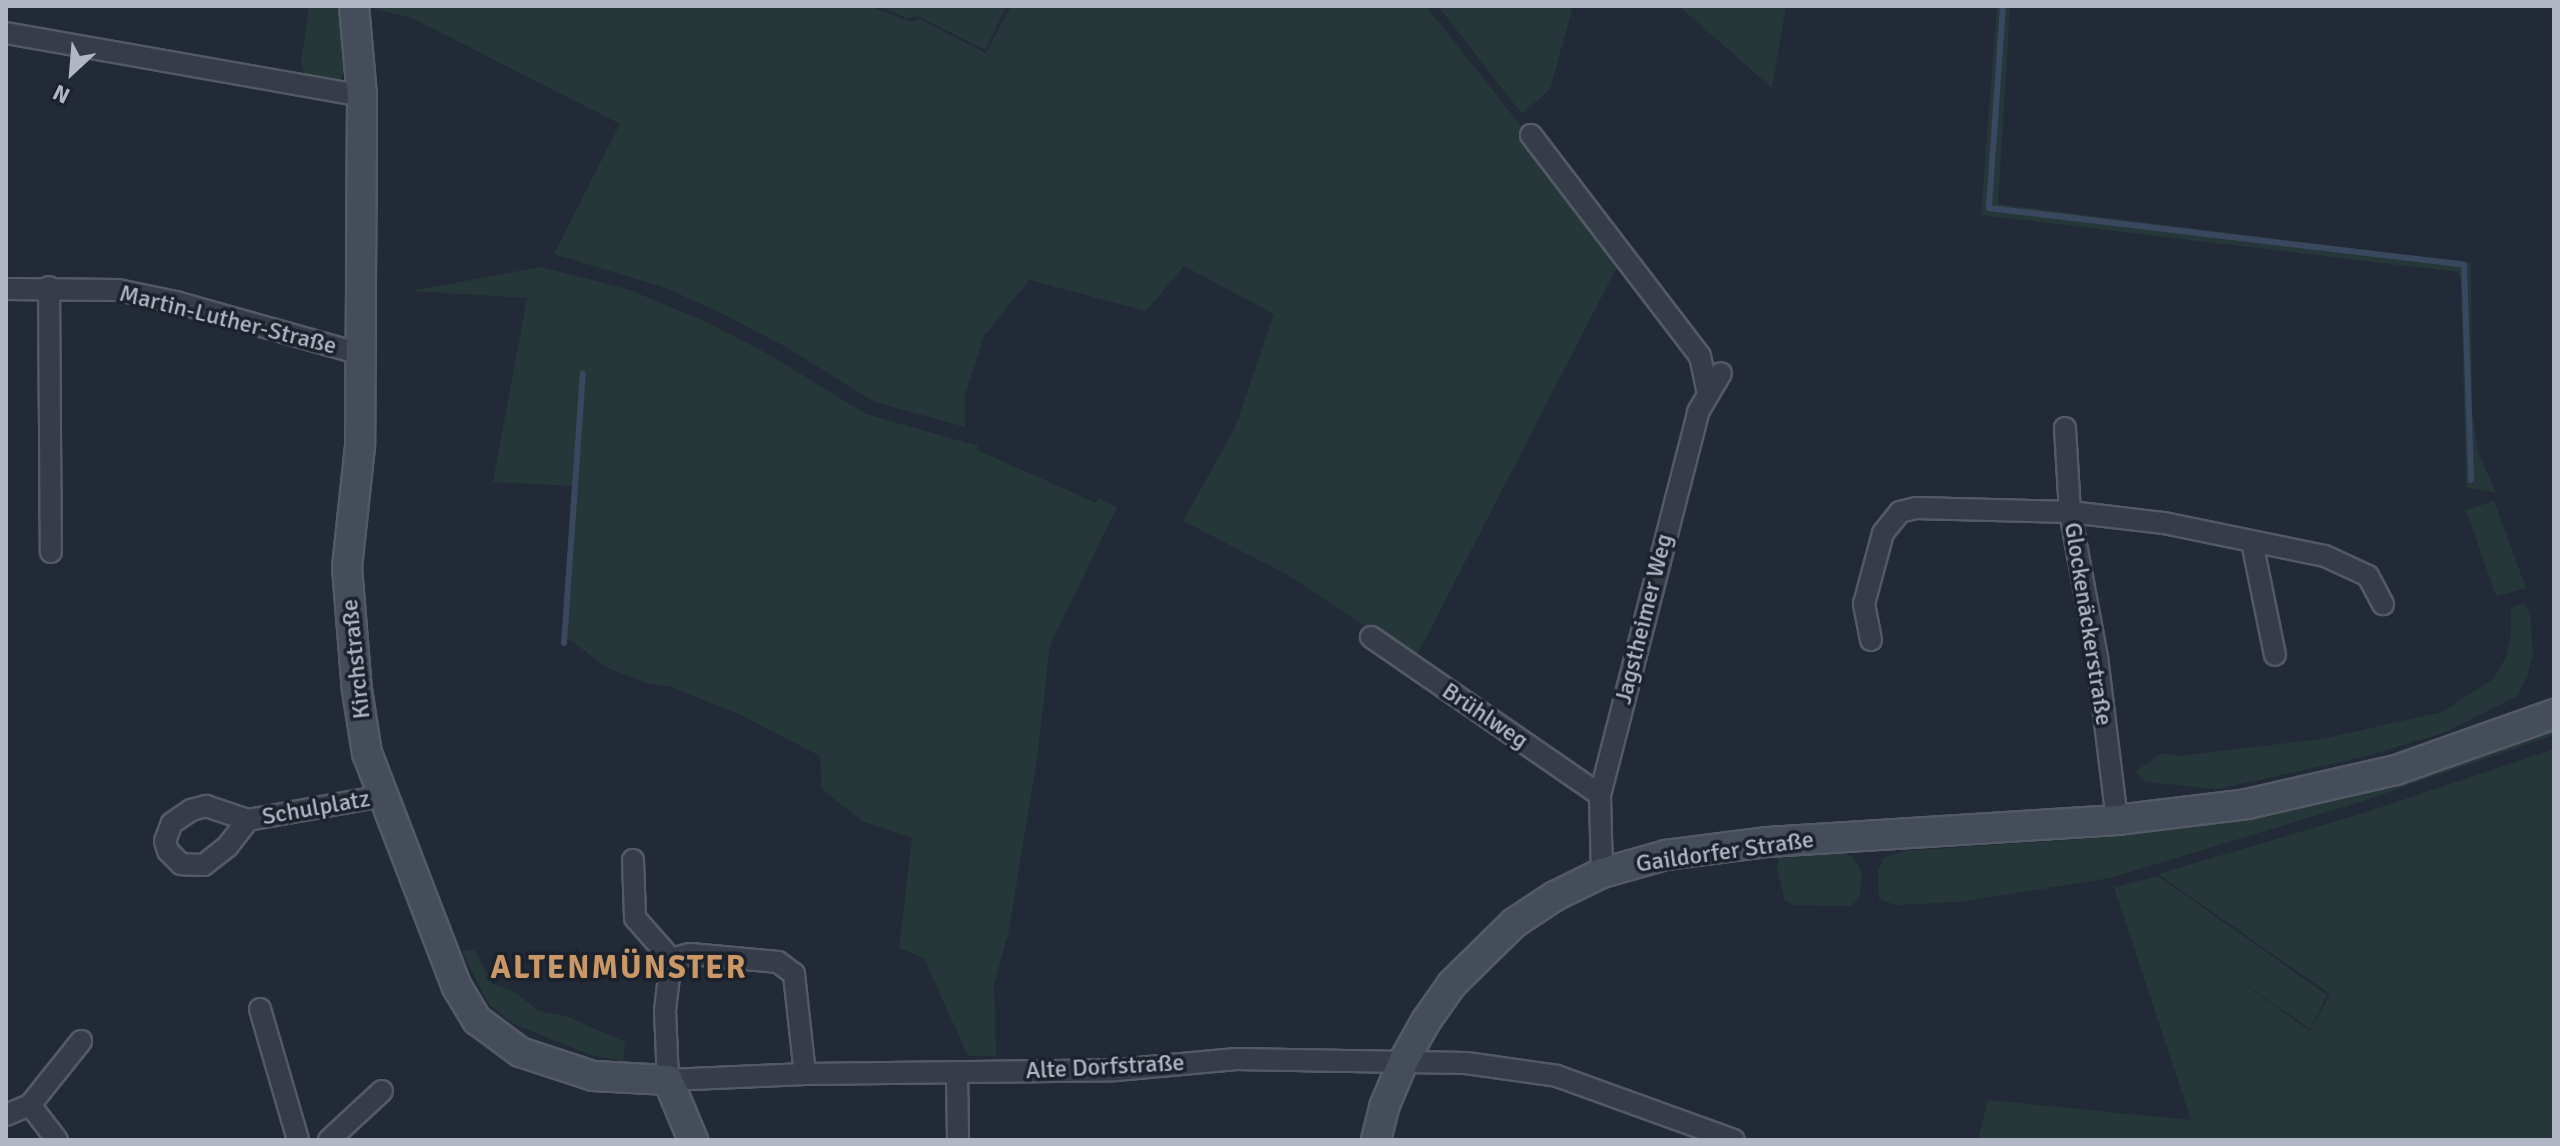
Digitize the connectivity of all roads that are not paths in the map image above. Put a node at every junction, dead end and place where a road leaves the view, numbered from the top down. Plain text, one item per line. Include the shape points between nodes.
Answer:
1 (354, 6) edge
2 (6, 33) edge
3 (362, 96) junction
4 (1531, 135) dead end
5 (49, 287) junction
6 (6, 289) edge
7 (358, 353) junction
8 (1721, 373) dead end
9 (1708, 394) junction
10 (2065, 428) dead end
11 (2070, 512) junction
12 (2252, 542) junction
13 (51, 552) dead end
14 (2383, 604) dead end
15 (1371, 637) dead end
16 (1871, 640) dead end
17 (2275, 655) dead end
18 (2554, 714) edge
19 (1600, 795) junction
20 (383, 796) junction
21 (248, 820) dead end
22 (2117, 820) junction
23 (633, 860) dead end
24 (1602, 873) junction
25 (671, 959) junction
26 (260, 1009) dead end
27 (81, 1041) dead end
28 (1404, 1060) junction
29 (805, 1074) junction
30 (957, 1074) junction
31 (668, 1080) junction
32 (382, 1091) dead end
33 (30, 1105) junction
34 (6, 1115) edge
35 (57, 1140) edge
36 (298, 1140) edge
37 (329, 1140) edge
38 (693, 1140) edge
39 (958, 1140) edge
40 (1376, 1140) edge
41 (1734, 1140) edge

1 - 3 main road, Kirchstraße
2 - 3 street
3 - 7 main road, Kirchstraße
4 - 9 street via 1700,356
5 - 6 street, Martin-Luther-Straße
5 - 7 street, Martin-Luther-Straße via 118,290 176,302
5 - 13 street
7 - 20 main road, Kirchstraße via 360,446 347,567 357,690 367,753
8 - 9 street, Jagstheimer Weg
9 - 19 street, Jagstheimer Weg via 1698,412 1658,557
10 - 11 street, Glockenäckerstraße
11 - 12 street via 2164,523
11 - 16 street via 1900,512 1883,533 1864,604
11 - 22 street, Glockenäckerstraße via 2097,657
12 - 14 street via 2357,568 2368,576
12 - 17 street
15 - 19 street, Brühlweg
18 - 22 main road, Gaildorfer Straße via 2396,770 2247,804
19 - 24 street, Jagstheimer Weg
20 - 21 street, Schulplatz
20 - 31 main road, Kirchstraße via 457,987 477,1020 520,1052 593,1076
22 - 24 main road, Gaildorfer Straße via 1768,842 1666,855
23 - 25 street via 635,918
24 - 28 main road, Gaildorfer Straße via 1555,896 1483,949 1426,1021
25 - 29 street via 690,954 778,962 794,974
25 - 31 street via 665,1011
26 - 36 street
27 - 33 street
28 - 30 street, Alte Dorfstraße via 1236,1059 1116,1070
28 - 40 main road, Gaildorfer Straße
28 - 41 street, Alte Dorfstraße via 1511,1067 1557,1076
29 - 30 street, Alte Dorfstraße
29 - 31 street, Alte Dorfstraße
30 - 39 street
31 - 38 main road
32 - 37 street
33 - 34 street
33 - 35 street

